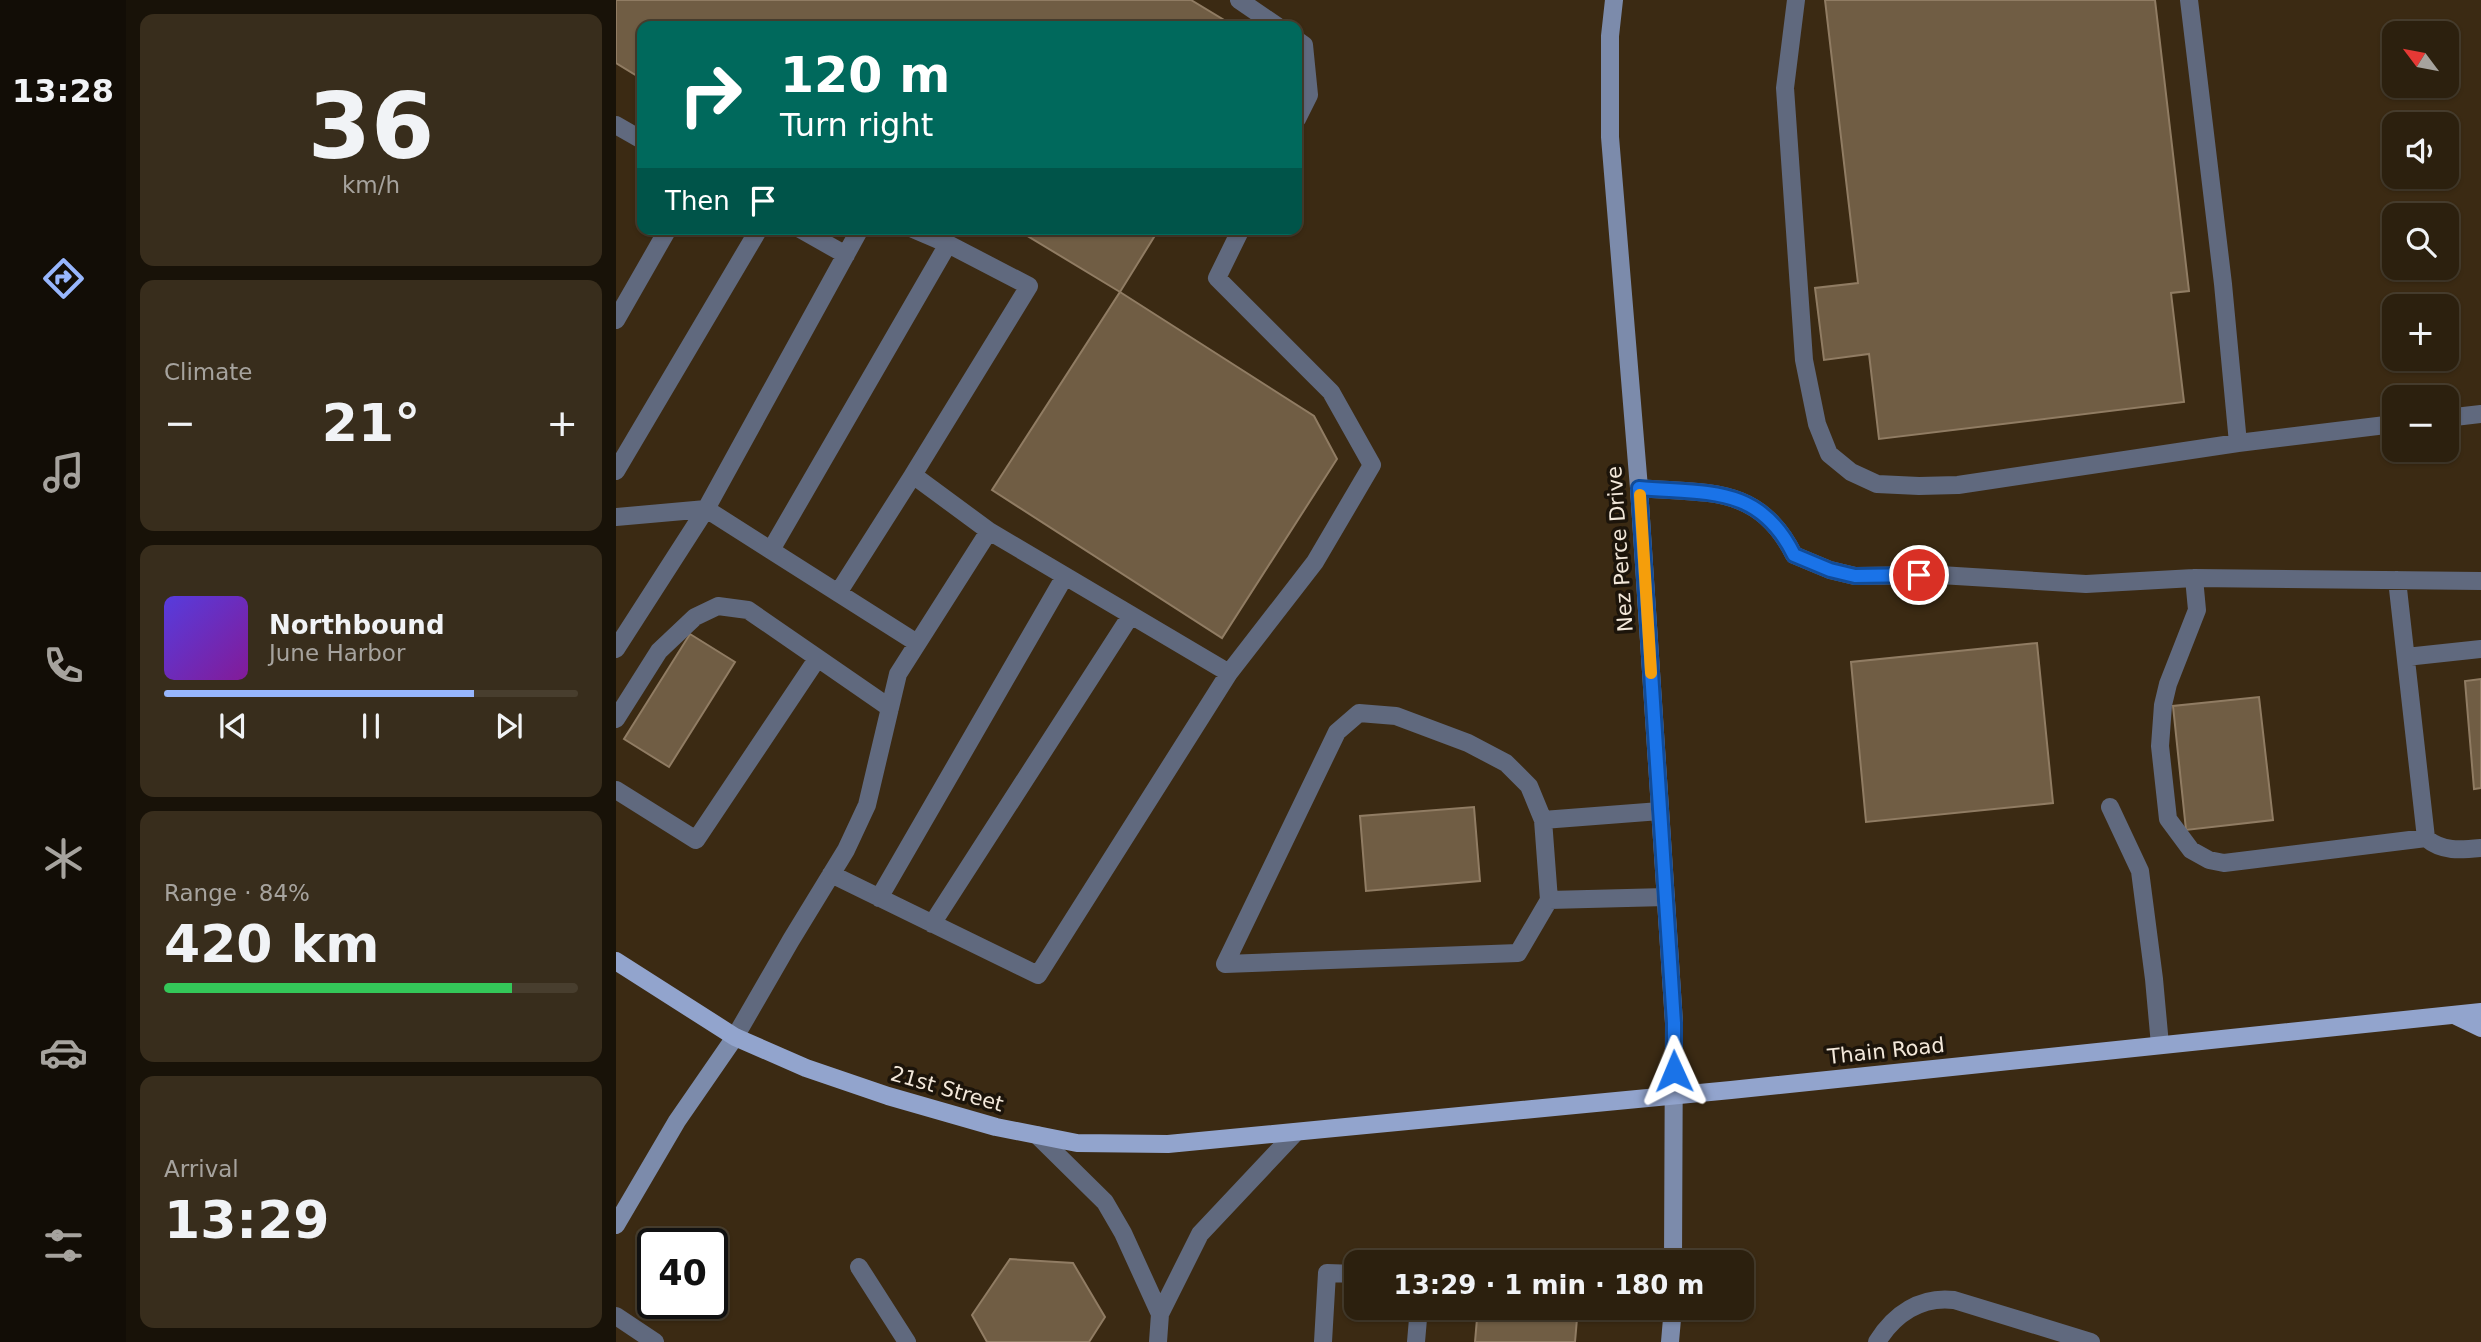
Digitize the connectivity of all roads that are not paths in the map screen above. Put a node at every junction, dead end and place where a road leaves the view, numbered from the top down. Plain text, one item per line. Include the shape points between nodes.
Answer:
1 (1240, 0) edge
2 (1614, 0) edge
3 (1796, 0) edge
4 (2189, 0) edge
5 (1270, 21) edge
6 (1302, 44) edge
7 (1302, 108) edge
8 (618, 130) edge
9 (637, 138) edge
10 (665, 235) edge
11 (755, 235) edge
12 (811, 235) edge
13 (857, 235) edge
14 (927, 235) edge
15 (1238, 235) edge
16 (948, 244) junction
17 (846, 255) junction
18 (616, 320) edge
19 (2481, 414) edge
20 (2459, 417) edge
21 (2382, 425) edge
22 (2238, 443) junction
23 (616, 471) edge
24 (913, 475) junction
25 (1639, 488) junction
26 (706, 509) junction
27 (616, 517) edge
28 (989, 531) junction
29 (771, 550) junction
30 (1065, 576) junction
31 (2194, 578) junction
32 (2397, 580) junction
33 (2481, 581) edge
34 (838, 593) junction
35 (1131, 615) junction
36 (917, 643) junction
37 (616, 649) edge
38 (2481, 649) edge
39 (2406, 657) junction
40 (817, 659) junction
41 (1229, 673) junction
42 (890, 708) junction
43 (616, 719) edge
44 (616, 790) edge
45 (2110, 807) dead end
46 (1660, 811) junction
47 (1543, 820) junction
48 (2426, 838) junction
49 (2481, 848) edge
50 (831, 874) junction
51 (1666, 897) junction
52 (879, 898) junction
53 (1549, 900) junction
54 (932, 924) junction
55 (616, 961) edge
56 (2481, 1012) edge
57 (2454, 1015) junction
58 (2481, 1028) edge
59 (735, 1037) junction
60 (2160, 1045) junction
61 (1674, 1096) junction
62 (1296, 1132) junction
63 (1037, 1135) junction
64 (616, 1225) edge
65 (1673, 1250) edge
66 (859, 1268) dead end
67 (1344, 1274) edge
68 (1160, 1314) junction
69 (616, 1315) edge
70 (1418, 1320) edge
71 (1672, 1320) edge
72 (656, 1342) edge
73 (907, 1342) edge
74 (1158, 1342) edge
75 (1323, 1342) edge
76 (1416, 1342) edge
77 (1670, 1342) edge
78 (1877, 1342) edge
79 (2091, 1342) edge

1 - 5 lane
2 - 25 street, Nez Perce Drive via 1610,137
3 - 22 lane via 1785,88 1803,346 1817,424 1829,454 1851,472 1877,484 1958,485
4 - 22 lane
6 - 7 lane via 1309,95
8 - 9 lane
10 - 18 lane
11 - 23 lane
12 - 17 lane
13 - 17 lane
14 - 16 lane
15 - 41 lane via 1217,278 1331,392 1372,465 1315,562
16 - 24 lane via 1029,286
16 - 29 lane
17 - 26 lane
19 - 20 lane
21 - 22 lane
24 - 28 lane
24 - 34 lane
25 - 31 lane via 1738,498 1775,524 1794,555 1855,576 1940,575 2086,583
25 - 46 street, Nez Perce Drive
26 - 27 lane
26 - 29 lane
26 - 37 lane
28 - 30 lane
28 - 36 lane
29 - 34 lane
30 - 35 lane
30 - 52 lane
31 - 32 lane
31 - 48 lane via 2197,610 2173,667 2160,728 2168,820 2191,850 2224,863
32 - 33 lane
32 - 39 lane
34 - 36 lane
35 - 41 lane
35 - 54 lane
36 - 42 lane via 898,674
38 - 39 lane
39 - 48 lane
40 - 42 lane
40 - 43 lane via 748,610 718,606 695,617 659,651
40 - 44 lane via 696,840
41 - 54 lane via 1038,975
42 - 50 lane via 867,805
45 - 60 lane via 2140,871
46 - 47 lane
46 - 51 street, Nez Perce Drive
47 - 53 lane
47 - 53 lane via 1528,786 1506,763 1468,743 1395,716 1359,713 1337,732 1224,964 1518,953
48 - 49 lane via 2445,849
50 - 52 lane
50 - 59 lane
51 - 53 lane
51 - 61 street, Nez Perce Drive
52 - 54 lane
55 - 59 main road, 21st Street
56 - 57 main road, Thain Road
57 - 58 main road
57 - 60 main road, Thain Road
59 - 63 main road, 21st Street via 888,1096
59 - 64 street via 677,1121
60 - 61 main road, Thain Road
61 - 62 main road, Thain Road
61 - 65 street, Nez Perce Drive
62 - 63 main road, 21st Street via 1168,1144 1077,1143
62 - 68 lane via 1200,1234
63 - 68 lane via 1105,1202
66 - 73 lane
67 - 75 lane via 1327,1273
68 - 74 lane
69 - 72 lane
70 - 76 lane
71 - 77 street
78 - 79 lane via 1902,1313 1938,1298

